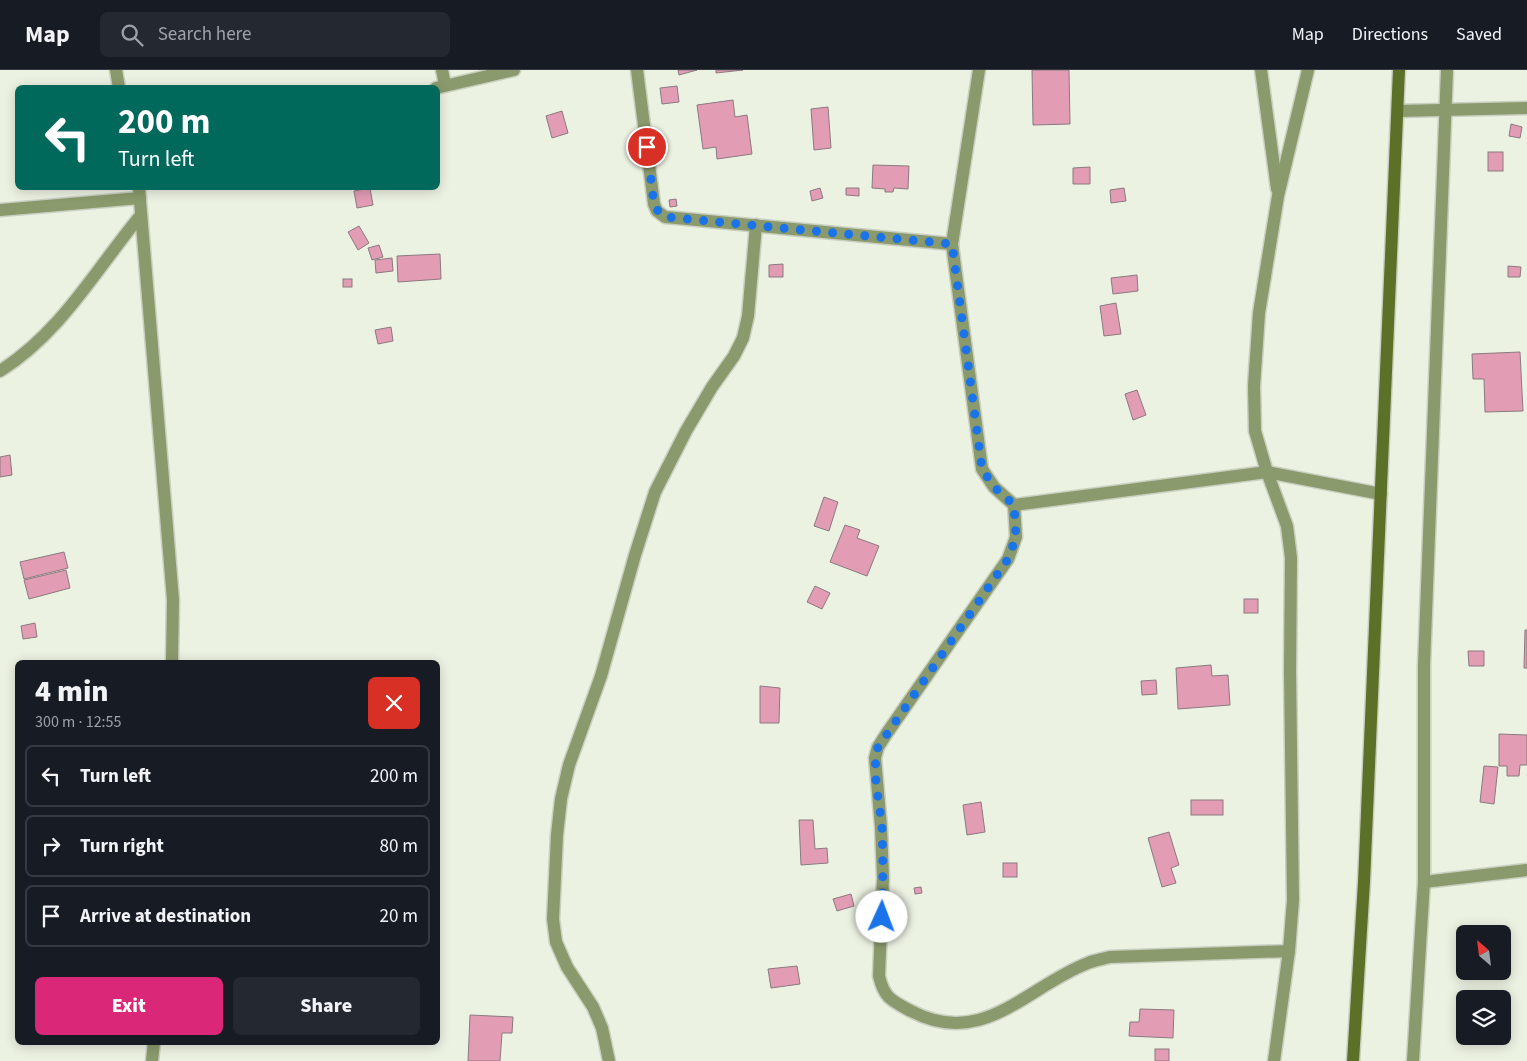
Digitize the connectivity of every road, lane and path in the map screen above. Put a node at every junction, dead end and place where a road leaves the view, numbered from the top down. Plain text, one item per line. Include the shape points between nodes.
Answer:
1 (116, 70) edge
2 (442, 70) edge
3 (514, 70) edge
4 (637, 70) edge
5 (979, 70) edge
6 (1261, 70) edge
7 (1308, 70) edge
8 (1400, 70) edge
9 (1447, 70) edge
10 (118, 85) edge
11 (441, 86) edge
12 (1527, 108) edge
13 (1444, 110) junction
14 (1398, 111) junction
15 (139, 193) edge
16 (1278, 196) junction
17 (0, 210) edge
18 (141, 216) junction
19 (756, 225) junction
20 (952, 244) junction
21 (0, 371) edge
22 (1267, 472) junction
23 (1381, 494) junction
24 (1014, 505) junction
25 (172, 660) edge
26 (1527, 870) edge
27 (1424, 882) junction
28 (1289, 951) junction
29 (154, 1045) edge
30 (153, 1060) edge
31 (609, 1061) edge
32 (1274, 1061) edge
33 (1353, 1061) edge
34 (1413, 1061) edge

1 - 10 street
2 - 11 street
3 - 11 street
4 - 19 street via 654,204 658,211 665,217
5 - 20 street
6 - 16 street
7 - 16 street
8 - 14 main road
9 - 13 street
12 - 13 street
13 - 14 street
13 - 27 street via 1424,666
14 - 23 main road
15 - 17 street
15 - 18 street
16 - 22 street via 1259,313 1254,386 1254,431
18 - 21 street via 54,327 19,360
18 - 25 street via 173,600
19 - 20 street
19 - 31 street via 743,338 686,431 655,492 561,799 553,919 556,942 567,967 593,1007 602,1028
20 - 24 street via 982,469 994,487
22 - 23 street
22 - 24 street
22 - 28 street via 1287,526 1291,558 1293,900
23 - 33 main road
24 - 28 street via 1016,537 1008,559 878,747 875,758 882,827 879,976 882,989 891,1001 922,1017 968,1023 995,1015 1088,962 1110,957
26 - 27 street
27 - 34 street
28 - 32 street
29 - 30 street

